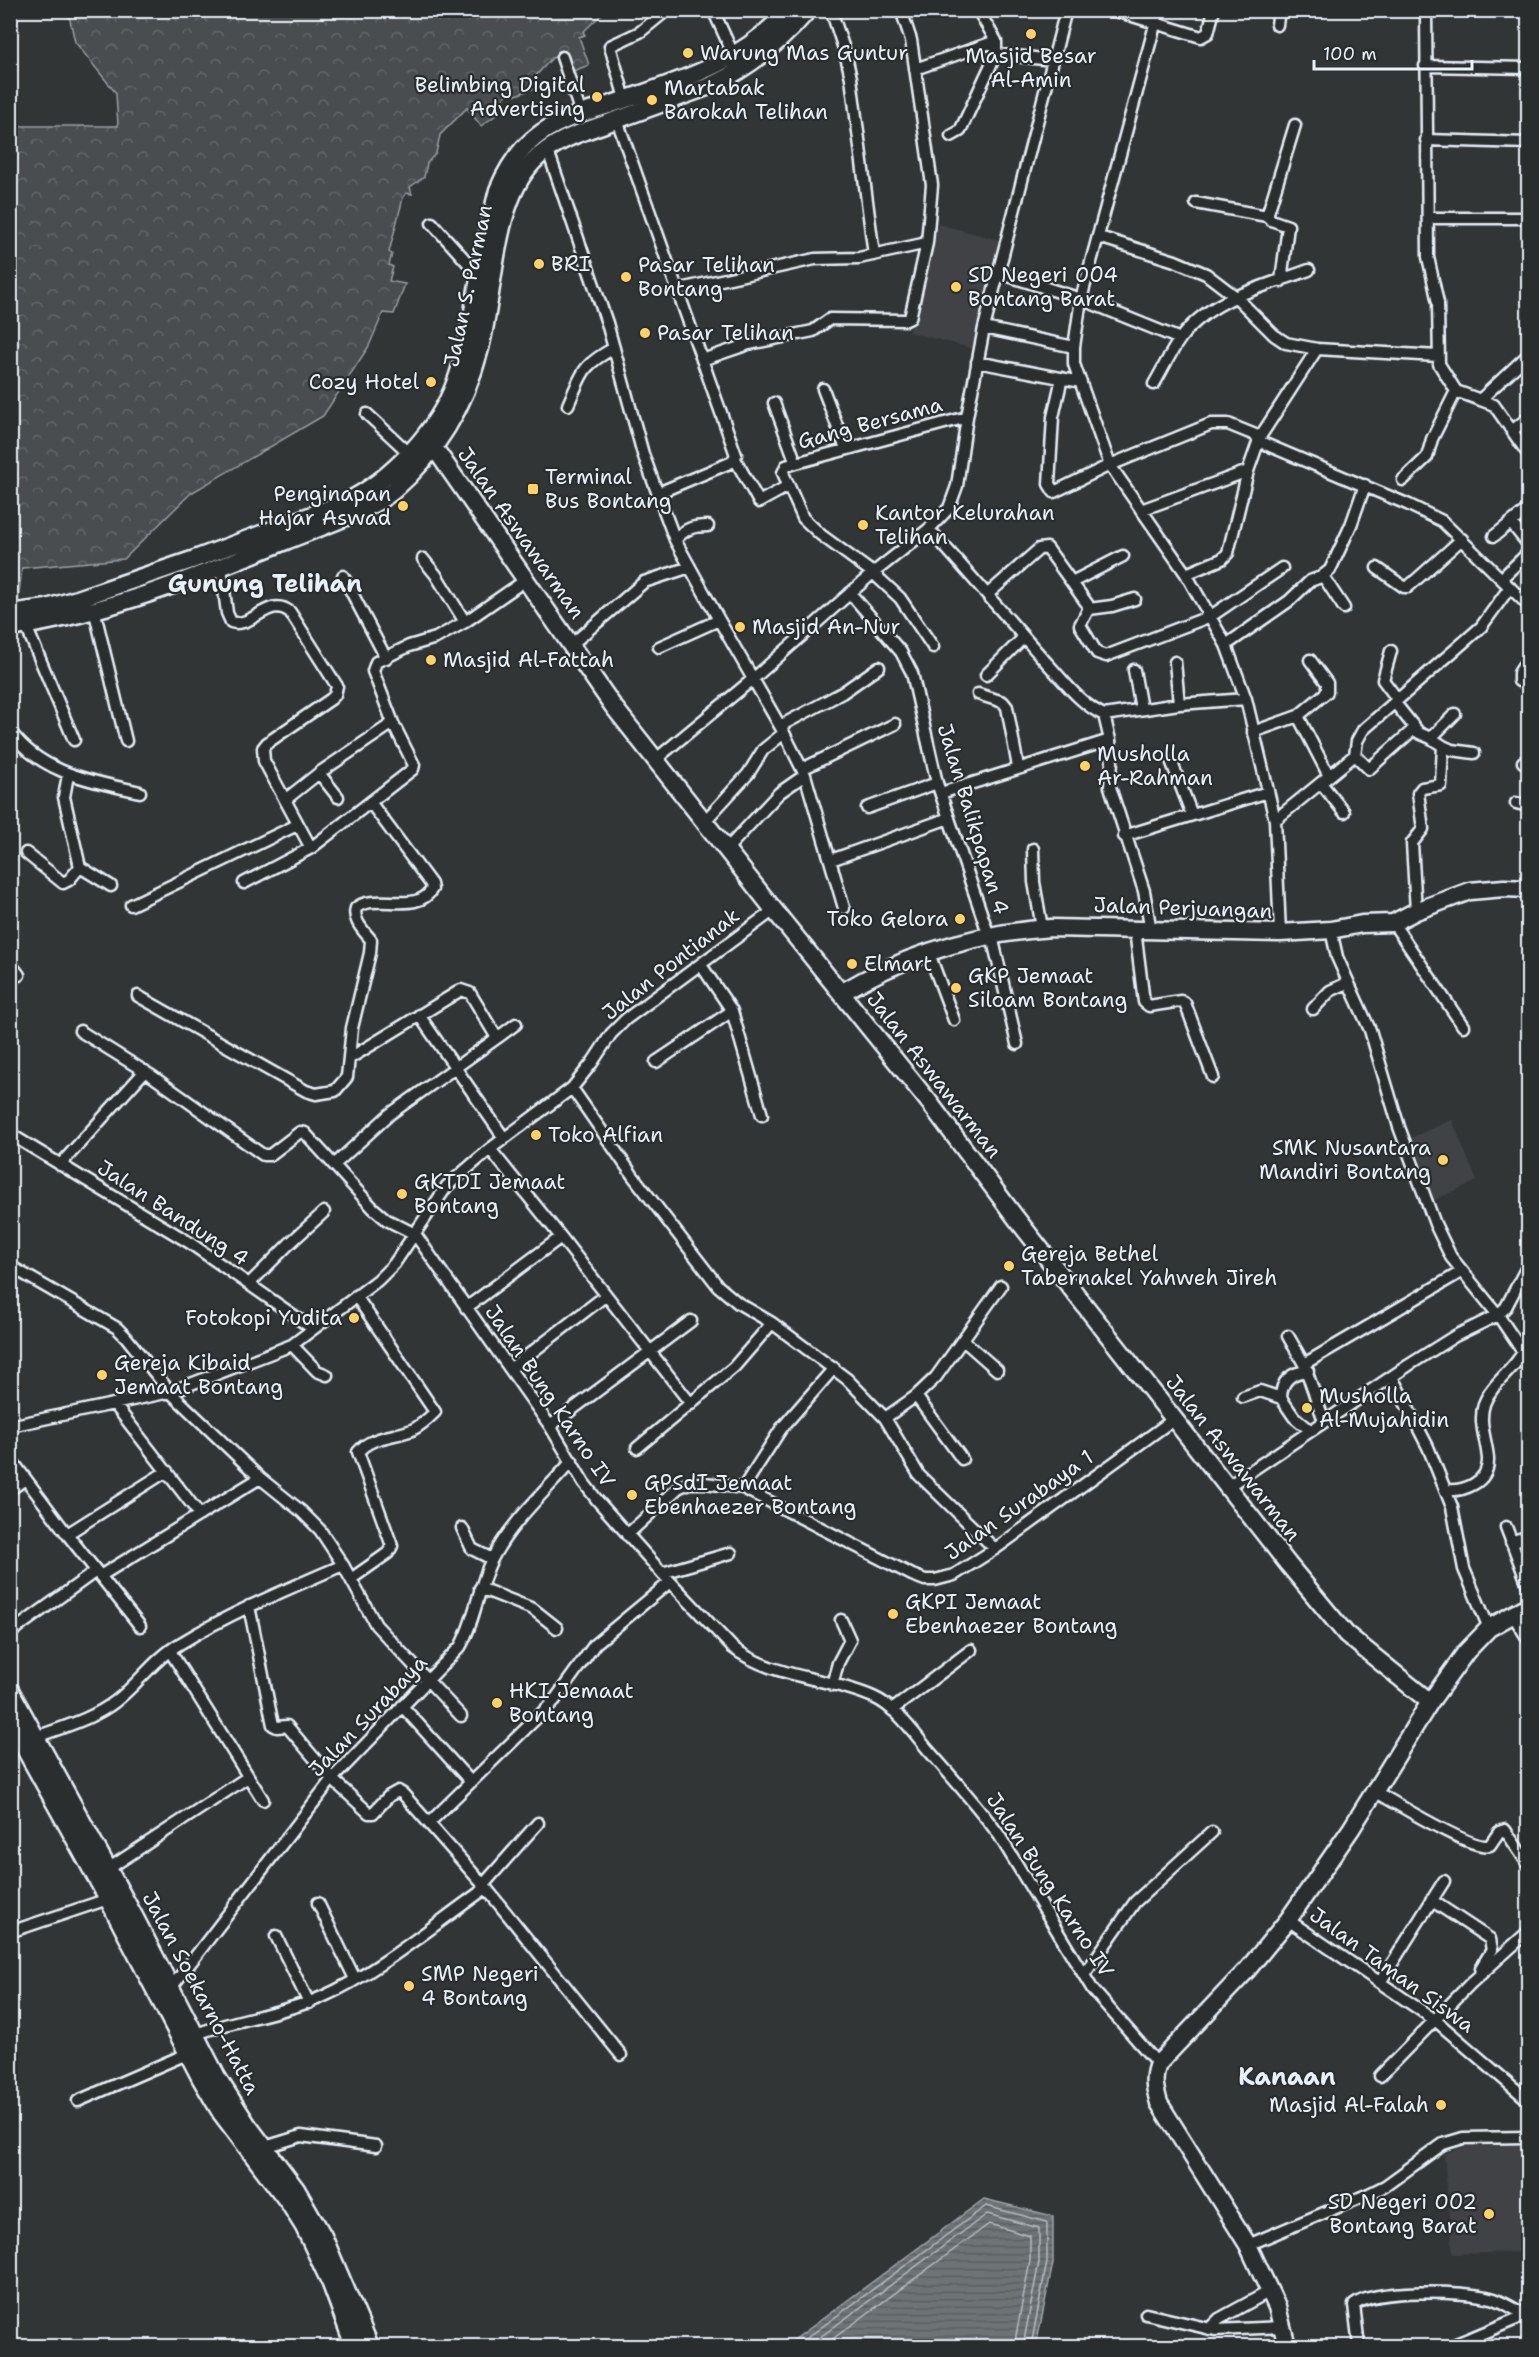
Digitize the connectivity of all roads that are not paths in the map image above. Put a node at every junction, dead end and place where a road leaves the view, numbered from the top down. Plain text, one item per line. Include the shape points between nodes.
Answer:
1 (667, 10) edge
2 (713, 10) edge
3 (788, 10) edge
4 (808, 10) edge
5 (831, 10) edge
6 (901, 10) edge
7 (978, 10) edge
8 (1066, 10) edge
9 (1113, 10) edge
10 (1159, 10) edge
11 (1214, 10) edge
12 (1279, 10) edge
13 (1426, 10) edge
14 (1156, 22) junction
15 (1276, 25) dead end
16 (996, 41) junction
17 (996, 54) junction
18 (734, 56) junction
19 (562, 57) dead end
20 (1053, 60) junction
21 (1425, 66) junction
22 (1528, 68) edge
23 (915, 69) junction
24 (626, 99) junction
25 (588, 112) junction
26 (609, 123) junction
27 (1295, 124) dead end
28 (951, 136) dead end
29 (1426, 140) junction
30 (1528, 143) edge
31 (547, 148) junction
32 (1196, 203) dead end
33 (1267, 216) junction
34 (1428, 218) junction
35 (1528, 218) edge
36 (432, 222) dead end
37 (1099, 237) junction
38 (927, 243) junction
39 (874, 255) junction
40 (1309, 270) dead end
41 (480, 273) junction
42 (999, 273) junction
43 (1281, 281) junction
44 (676, 290) junction
45 (1236, 297) junction
46 (1081, 299) junction
47 (984, 328) junction
48 (1180, 339) junction
49 (614, 348) junction
50 (1074, 348) junction
51 (1317, 349) junction
52 (1528, 355) edge
53 (1438, 356) junction
54 (702, 360) junction
55 (977, 362) junction
56 (1062, 378) junction
57 (1081, 382) junction
58 (1154, 384) dead end
59 (823, 389) dead end
60 (1456, 391) junction
61 (1481, 399) junction
62 (774, 403) dead end
63 (568, 405) dead end
64 (367, 414) dead end
65 (967, 417) junction
66 (1528, 418) edge
67 (1512, 431) junction
68 (1262, 435) junction
69 (429, 443) junction
70 (846, 449) junction
71 (410, 453) junction
72 (1528, 454) edge
73 (735, 459) junction
74 (796, 463) junction
75 (1110, 465) junction
76 (1248, 471) junction
77 (1403, 480) dead end
78 (1365, 485) junction
79 (788, 486) junction
80 (658, 493) junction
81 (1528, 509) edge
82 (1141, 510) junction
83 (1511, 523) junction
84 (708, 526) dead end
85 (929, 529) junction
86 (1494, 536) dead end
87 (1462, 539) junction
88 (675, 540) junction
89 (1528, 544) edge
90 (1528, 554) edge
91 (1123, 556) dead end
92 (423, 559) dead end
93 (221, 567) junction
94 (690, 567) junction
95 (1377, 567) dead end
96 (1282, 568) dead end
97 (1508, 572) junction
98 (873, 573) junction
99 (1186, 574) junction
100 (343, 576) dead end
101 (1323, 576) junction
102 (527, 579) junction
103 (1072, 582) junction
104 (1510, 587) junction
105 (850, 593) junction
106 (988, 594) junction
107 (1135, 599) dead end
108 (1528, 605) edge
109 (1344, 608) dead end
110 (94, 609) junction
111 (1089, 609) junction
112 (10, 613) edge
113 (1211, 616) junction
114 (719, 620) junction
115 (465, 622) junction
116 (18, 627) edge
117 (1024, 637) junction
118 (571, 645) junction
119 (1226, 645) junction
120 (659, 647) dead end
121 (933, 647) dead end
122 (1391, 651) dead end
123 (386, 658) junction
124 (1528, 659) edge
125 (1310, 660) dead end
126 (1175, 662) dead end
127 (879, 667) dead end
128 (1134, 670) dead end
129 (986, 675) dead end
130 (753, 679) junction
131 (1519, 681) dead end
132 (978, 694) dead end
133 (1246, 699) junction
134 (1396, 702) junction
135 (1179, 704) junction
136 (1141, 709) junction
137 (1455, 714) dead end
138 (1104, 715) junction
139 (1298, 716) junction
140 (393, 723) junction
141 (896, 723) dead end
142 (782, 729) junction
143 (1414, 729) junction
144 (10, 731) edge
145 (1253, 732) junction
146 (1431, 738) junction
147 (74, 740) dead end
148 (1110, 740) junction
149 (126, 741) dead end
150 (1443, 746) junction
151 (1474, 753) dead end
152 (1355, 755) junction
153 (655, 760) junction
154 (1172, 763) dead end
155 (1018, 767) junction
156 (319, 772) junction
157 (804, 772) junction
158 (68, 775) junction
159 (1325, 780) junction
160 (939, 788) junction
161 (140, 792) dead end
162 (1268, 792) junction
163 (338, 797) dead end
164 (285, 800) junction
165 (370, 802) junction
166 (1516, 803) dead end
167 (1528, 806) edge
168 (867, 808) dead end
169 (1344, 812) dead end
170 (1192, 815) junction
171 (949, 818) junction
172 (1275, 820) junction
173 (704, 822) junction
174 (297, 825) junction
175 (1124, 836) junction
176 (309, 845) junction
177 (1032, 849) dead end
178 (726, 850) junction
179 (26, 853) dead end
180 (831, 860) junction
181 (75, 873) junction
182 (244, 884) dead end
183 (111, 886) dead end
184 (1528, 889) edge
185 (131, 905) dead end
186 (844, 908) dead end
187 (774, 910) junction
188 (1416, 911) junction
189 (1393, 923) junction
190 (1042, 928) junction
191 (1143, 930) junction
192 (1331, 930) junction
193 (1280, 933) junction
194 (990, 936) junction
195 (928, 951) junction
196 (10, 963) edge
197 (700, 965) junction
198 (19, 975) dead end
199 (1347, 983) junction
200 (841, 993) junction
201 (138, 996) dead end
202 (1313, 1009) dead end
203 (732, 1011) junction
204 (419, 1015) junction
205 (954, 1020) dead end
206 (516, 1024) dead end
207 (1463, 1026) dead end
208 (80, 1031) dead end
209 (497, 1038) junction
210 (1017, 1044) dead end
211 (350, 1058) junction
212 (656, 1062) dead end
213 (454, 1068) junction
214 (145, 1071) junction
215 (1213, 1077) dead end
216 (572, 1088) junction
217 (762, 1115) dead end
218 (10, 1134) edge
219 (504, 1138) junction
220 (490, 1149) junction
221 (60, 1165) junction
222 (334, 1165) junction
223 (324, 1212) dead end
224 (415, 1234) junction
225 (561, 1237) junction
226 (1528, 1265) edge
227 (10, 1266) edge
228 (1461, 1272) junction
229 (249, 1284) junction
230 (1001, 1286) dead end
231 (356, 1296) junction
232 (605, 1296) junction
233 (466, 1308) junction
234 (1498, 1316) junction
235 (691, 1321) dead end
236 (772, 1323) junction
237 (313, 1329) junction
238 (1288, 1336) dead end
239 (963, 1340) junction
240 (292, 1345) junction
241 (650, 1352) junction
242 (1525, 1356) edge
243 (1306, 1367) junction
244 (834, 1368) junction
245 (510, 1369) junction
246 (997, 1370) dead end
247 (327, 1375) dead end
248 (1392, 1377) junction
249 (170, 1392) junction
250 (916, 1396) junction
251 (1243, 1397) dead end
252 (1281, 1398) junction
253 (691, 1404) junction
254 (115, 1405) junction
255 (885, 1418) junction
256 (1174, 1419) junction
257 (1324, 1421) junction
258 (10, 1426) edge
259 (550, 1426) junction
260 (1310, 1430) junction
261 (638, 1448) dead end
262 (10, 1458) edge
263 (962, 1459) dead end
264 (572, 1461) junction
265 (167, 1471) junction
266 (26, 1479) junction
267 (260, 1479) junction
268 (1227, 1487) junction
269 (743, 1488) junction
270 (10, 1490) edge
271 (1445, 1492) junction
272 (200, 1515) junction
273 (1506, 1527) dead end
274 (462, 1528) dead end
275 (67, 1534) junction
276 (627, 1535) junction
277 (1528, 1536) edge
278 (1511, 1542) junction
279 (995, 1549) junction
280 (731, 1553) dead end
281 (492, 1559) junction
282 (343, 1565) junction
283 (662, 1573) junction
284 (98, 1574) junction
285 (351, 1579) junction
286 (670, 1582) junction
287 (1528, 1585) edge
288 (480, 1588) junction
289 (249, 1606) junction
290 (1528, 1606) edge
291 (1513, 1615) junction
292 (841, 1620) dead end
293 (140, 1626) dead end
294 (556, 1628) dead end
295 (1489, 1628) junction
296 (10, 1633) edge
297 (1528, 1640) edge
298 (971, 1650) dead end
299 (170, 1651) junction
300 (428, 1680) junction
301 (832, 1685) junction
302 (10, 1690) edge
303 (1430, 1702) junction
304 (402, 1706) junction
305 (892, 1710) junction
306 (461, 1716) dead end
307 (10, 1722) edge
308 (36, 1737) junction
309 (248, 1777) junction
310 (332, 1779) junction
311 (471, 1782) junction
312 (1376, 1792) junction
313 (263, 1800) dead end
314 (538, 1823) dead end
315 (429, 1824) junction
316 (1212, 1832) dead end
317 (1528, 1864) edge
318 (108, 1869) junction
319 (1444, 1881) dead end
320 (484, 1886) junction
321 (108, 1899) junction
322 (1431, 1900) junction
323 (318, 1903) dead end
324 (1288, 1920) junction
325 (10, 1932) edge
326 (1528, 1932) edge
327 (276, 1936) dead end
328 (1084, 1975) junction
329 (356, 1979) junction
330 (1381, 1981) junction
331 (1471, 1983) junction
332 (171, 1988) junction
333 (309, 2003) junction
334 (1436, 2020) junction
335 (189, 2043) junction
336 (621, 2055) dead end
337 (1158, 2064) junction
338 (1380, 2076) dead end
339 (1528, 2100) edge
340 (78, 2102) dead end
341 (1528, 2137) edge
342 (376, 2146) dead end
343 (265, 2147) junction
344 (1248, 2245) junction
345 (326, 2258) junction
346 (337, 2283) junction
347 (1270, 2291) junction
348 (1146, 2314) dead end
349 (1527, 2315) edge
350 (1282, 2327) junction
351 (1209, 2329) junction
352 (1471, 2342) edge
353 (354, 2346) edge
354 (370, 2346) edge
355 (1287, 2346) edge
356 (1359, 2346) edge
357 (1451, 2346) edge

1 - 24 street via 640,32 610,46
2 - 18 street
3 - 18 main road, Jalan S. Parman via 754,43
4 - 26 main road, Jalan S. Parman via 773,46 732,76
5 - 39 street via 851,78
6 - 23 street
7 - 16 street
8 - 20 street
9 - 14 street
10 - 14 street
11 - 14 street via 1204,36
12 - 15 street
13 - 21 street
14 - 37 street
16 - 17 street
16 - 23 street
17 - 20 street
17 - 28 street via 960,131
18 - 24 main road, Jalan S. Parman
19 - 25 street
20 - 42 street
21 - 22 street
21 - 29 street
23 - 38 street via 932,185
24 - 25 main road, Jalan S. Parman
25 - 26 main road
25 - 41 main road, Jalan S. Parman via 541,133 506,171 491,217
26 - 31 main road, Jalan S. Parman
26 - 44 street
27 - 33 street
29 - 30 street
29 - 34 street
31 - 49 street
31 - 69 main road, Jalan S. Parman via 531,163 511,196 474,369 452,419
32 - 33 street
33 - 43 street via 1288,228
34 - 35 street
34 - 53 street via 1429,266 1438,303
36 - 41 street
37 - 45 street via 1192,267
37 - 46 street
38 - 39 street
38 - 54 street via 909,320 826,322 811,332 749,344
39 - 44 street via 815,259
40 - 43 street
41 - 69 main road, Jalan S. Parman via 455,384
42 - 46 street
42 - 47 street
43 - 45 street
44 - 54 street
45 - 48 street via 1210,310
45 - 51 street via 1280,340
46 - 48 street
46 - 50 street
47 - 50 street
47 - 55 street
48 - 58 street
49 - 63 street via 585,368
49 - 80 street via 629,408
50 - 57 street via 1074,364
51 - 53 street
51 - 68 street
52 - 61 street
53 - 60 street via 1442,371
54 - 73 street
55 - 56 street
55 - 65 street
56 - 57 street
56 - 75 street via 1053,417 1050,487 1058,491
57 - 75 street
59 - 70 street
60 - 61 street
60 - 77 street via 1427,457
61 - 67 street via 1494,405
62 - 74 street
64 - 71 street
65 - 70 street, Gang Bersama
65 - 85 street via 953,498
66 - 67 street
67 - 72 street
68 - 75 street via 1228,424 1211,424
68 - 76 street
68 - 78 street
69 - 71 main road, Jalan S. Parman
69 - 93 main road, Jalan S. Parman via 411,476 391,493 340,520
69 - 102 main road, Jalan Aswawarman
70 - 74 street, Gang Bersama
71 - 112 main road, Jalan S. Parman via 381,481 344,503 76,599
73 - 79 street via 759,502
73 - 80 street
74 - 79 street, Gang Bersama via 784,469
75 - 82 street
76 - 82 street
76 - 99 street via 1228,553
78 - 87 street via 1428,513
78 - 101 street via 1335,561
79 - 98 street via 811,527
80 - 88 street
81 - 83 street
82 - 99 street
83 - 86 street
83 - 89 street
84 - 88 street via 693,526
85 - 98 street
85 - 106 street
87 - 95 street via 1408,587
87 - 97 street
88 - 94 street
90 - 97 street
91 - 103 street
92 - 115 street
93 - 110 main road, Jalan S. Parman
93 - 164 street via 231,622 241,623 270,608 285,608 337,686 331,699 263,748 264,760
94 - 114 street
94 - 118 street via 644,582
96 - 113 street
97 - 104 street
98 - 105 street
98 - 121 street via 905,604
99 - 113 street
100 - 123 street
101 - 109 street
101 - 119 street via 1310,581 1289,601
102 - 115 street
102 - 118 main road, Jalan Aswawarman
103 - 106 street via 1049,550 1042,547
103 - 111 street
104 - 108 street
104 - 134 street via 1481,627
105 - 130 street
105 - 160 street, Jalan Balikpapan 4 via 908,662
106 - 117 street
107 - 111 street
110 - 116 main road, Jalan S. Parman
110 - 149 street
111 - 113 street via 1080,625 1097,652 1106,656
113 - 119 street
114 - 120 street
114 - 130 street
115 - 123 street
116 - 147 street
117 - 129 street
117 - 138 street via 1082,701
118 - 153 main road, Jalan Aswawarman
119 - 133 street
122 - 134 street via 1383,680
123 - 140 street via 376,662 373,671
124 - 131 street via 1519,673
125 - 139 street via 1328,689
126 - 135 street
127 - 142 street
128 - 136 street
130 - 142 street
130 - 153 street
132 - 155 street via 1007,707
133 - 135 street
133 - 145 street
134 - 143 street
134 - 152 street via 1360,733
135 - 136 street
136 - 138 street
137 - 146 street
138 - 148 street
139 - 145 street
139 - 159 street
140 - 156 street
140 - 165 street via 413,769
141 - 157 street
142 - 157 street
142 - 173 street
143 - 146 street
143 - 152 street via 1369,769
144 - 158 street via 27,751
145 - 162 street
146 - 150 street
148 - 155 street
148 - 175 street via 1110,787
150 - 151 street
150 - 188 street via 1442,784 1422,788 1418,793 1422,829 1412,843
152 - 159 street
153 - 173 main road, Jalan Aswawarman
154 - 170 street
155 - 160 street
156 - 163 street
156 - 164 street
157 - 178 street
157 - 180 street
158 - 161 street
158 - 181 street via 64,797
159 - 169 street
159 - 172 street
160 - 168 street
160 - 171 street, Jalan Balikpapan 4
162 - 170 street
162 - 172 street
164 - 174 street
165 - 176 street
165 - 211 street via 432,890 415,901 360,904 354,914 371,940 352,1028
166 - 167 street
170 - 175 street
171 - 180 street
171 - 194 street, Jalan Balikpapan 4
172 - 193 street
173 - 178 main road, Jalan Aswawarman
174 - 176 street
174 - 185 street
175 - 191 street via 1144,891
176 - 182 street
177 - 190 street
178 - 187 main road, Jalan Aswawarman
179 - 181 street via 63,883
180 - 186 street
181 - 183 street
184 - 188 main road, Jalan Perjuangan via 1470,891
187 - 197 street, Jalan Pontianak
187 - 200 main road, Jalan Aswawarman
188 - 189 main road, Jalan Perjuangan
189 - 192 main road, Jalan Perjuangan
189 - 207 street
190 - 191 main road, Jalan Perjuangan
190 - 194 main road, Jalan Perjuangan
191 - 193 main road, Jalan Perjuangan
191 - 215 street via 1144,1002 1149,1006 1185,1003
192 - 193 main road, Jalan Perjuangan
192 - 199 street
194 - 195 main road, Jalan Perjuangan
194 - 210 street, Jalan Balikpapan 4
195 - 200 main road, Jalan Perjuangan via 895,963
195 - 205 street
196 - 198 street
197 - 203 street
197 - 216 street, Jalan Pontianak via 626,1019
199 - 202 street via 1330,991
199 - 228 street via 1374,1040 1393,1109 1435,1224
200 - 256 main road, Jalan Aswawarman
201 - 211 street via 316,1094 335,1090 346,1077
203 - 212 street
203 - 217 street
204 - 209 street via 466,990
204 - 211 street
204 - 213 street
206 - 209 street
208 - 214 street
209 - 213 street
213 - 219 street
213 - 222 street via 390,1114
214 - 221 street
214 - 222 street via 263,1155 270,1155 302,1131
216 - 219 street, Jalan Pontianak
216 - 236 street via 709,1275 738,1304
218 - 221 street, Jalan Bandung 4
219 - 220 street, Jalan Pontianak
220 - 224 street, Jalan Pontianak via 447,1186
220 - 225 street
221 - 229 street, Jalan Bandung 4 via 190,1243
222 - 224 street via 380,1214
223 - 229 street
224 - 231 street, Jalan Pontianak via 394,1264
224 - 233 street, Jalan Bung Karno IV
225 - 232 street
225 - 233 street
226 - 234 street
227 - 249 street via 117,1328
228 - 234 street
228 - 243 street
229 - 237 street, Jalan Bandung 4
230 - 239 street
231 - 237 street, Jalan Pontianak
231 - 285 street via 435,1412 414,1429 385,1436 358,1452 392,1546
232 - 241 street
232 - 245 street
233 - 245 street, Jalan Bung Karno IV
234 - 242 street
234 - 248 street via 1455,1336
235 - 241 street
236 - 244 street
236 - 253 street via 734,1367
237 - 240 street, Jalan Pontianak
238 - 243 street
239 - 246 street
239 - 250 street via 936,1377
240 - 247 street via 313,1368
240 - 249 street, Jalan Pontianak
241 - 253 street
241 - 259 street
242 - 271 street via 1484,1404 1482,1423 1488,1457 1485,1472 1472,1486
243 - 252 street via 1282,1383
243 - 257 street
244 - 255 street
244 - 269 street via 781,1428
245 - 259 street, Jalan Bung Karno IV
248 - 257 street
248 - 271 street
249 - 254 street, Jalan Pontianak
249 - 267 street
250 - 255 street
250 - 263 street
251 - 252 street via 1260,1391
252 - 260 street via 1294,1417
253 - 261 street
254 - 258 street, Jalan Pontianak
254 - 265 street
255 - 279 street via 915,1469
256 - 268 main road, Jalan Aswawarman
256 - 279 street, Jalan Surabaya 1
257 - 260 street
259 - 264 street, Jalan Bung Karno IV
260 - 268 street
262 - 266 street
264 - 276 street, Jalan Bung Karno IV via 584,1484
264 - 281 street, Jalan Surabaya via 515,1525
265 - 272 street
265 - 275 street
266 - 270 street
266 - 275 street
267 - 272 street
267 - 282 street via 313,1522
268 - 303 main road, Jalan Aswawarman via 1346,1634
269 - 276 street, Jalan Surabaya 1 via 705,1483 684,1485 671,1492
269 - 279 street, Jalan Surabaya 1 via 925,1580 945,1579
271 - 295 street via 1452,1507 1464,1569
272 - 284 street
273 - 278 street
274 - 281 street via 472,1549
275 - 284 street
276 - 283 street, Jalan Bung Karno IV
277 - 278 street
278 - 287 street
280 - 283 street
281 - 288 street, Jalan Surabaya
282 - 285 street
282 - 289 street
283 - 286 street, Jalan Bung Karno IV
284 - 293 street
284 - 296 street
285 - 300 street via 376,1625
286 - 301 street, Jalan Bung Karno IV via 741,1655
286 - 311 street via 595,1644 559,1696
288 - 294 street via 533,1609
288 - 300 street, Jalan Surabaya via 465,1638
289 - 299 street
289 - 310 street via 272,1724 287,1726
290 - 291 main road
291 - 295 main road
291 - 297 street
292 - 301 street via 850,1640
295 - 303 main road via 1466,1652
298 - 305 street
299 - 308 street via 102,1710
299 - 309 street
300 - 304 street, Jalan Surabaya
300 - 306 street
301 - 305 street, Jalan Bung Karno IV via 872,1697
302 - 308 main road, Jalan Soekarno-Hatta
303 - 312 main road
304 - 310 street, Jalan Surabaya
304 - 311 street
305 - 328 street, Jalan Bung Karno IV via 982,1811
307 - 321 main road, Jalan Soekarno-Hatta
308 - 318 main road, Jalan Soekarno-Hatta
309 - 313 street
309 - 318 street
310 - 315 street via 369,1813 398,1791
310 - 332 street, Jalan Surabaya
311 - 315 street
312 - 317 street via 1484,1847 1505,1830
312 - 324 main road
314 - 320 street
315 - 320 street
316 - 328 street via 1135,1902
318 - 332 main road, Jalan Soekarno-Hatta
319 - 322 street
320 - 329 street
320 - 336 street
321 - 325 street
321 - 335 main road, Jalan Soekarno-Hatta
322 - 330 street
322 - 331 street via 1490,1939 1492,1950
323 - 329 street
324 - 330 street, Jalan Taman Siswa
324 - 337 main road via 1247,1970
326 - 331 street
327 - 333 street
328 - 337 street, Jalan Bung Karno IV
329 - 333 street
330 - 334 street, Jalan Taman Siswa
331 - 334 street
332 - 335 main road, Jalan Soekarno-Hatta
333 - 335 street
334 - 338 street
334 - 339 street, Jalan Taman Siswa
335 - 340 street
335 - 343 main road, Jalan Soekarno-Hatta
335 - 345 main road, Jalan Soekarno-Hatta via 221,2113
337 - 344 main road via 1154,2081 1159,2103
341 - 344 street via 1453,2140 1385,2186
342 - 343 street via 301,2136
343 - 345 main road, Jalan Soekarno-Hatta via 309,2209
344 - 347 main road
345 - 346 main road, Jalan Soekarno-Hatta
346 - 353 main road, Jalan Soekarno-Hatta
346 - 354 main road, Jalan Soekarno-Hatta
347 - 350 main road
347 - 351 street via 1219,2319
348 - 351 street
349 - 352 street
349 - 356 street via 1493,2298 1474,2294 1394,2293 1354,2305
350 - 351 street
350 - 355 main road
352 - 357 street

